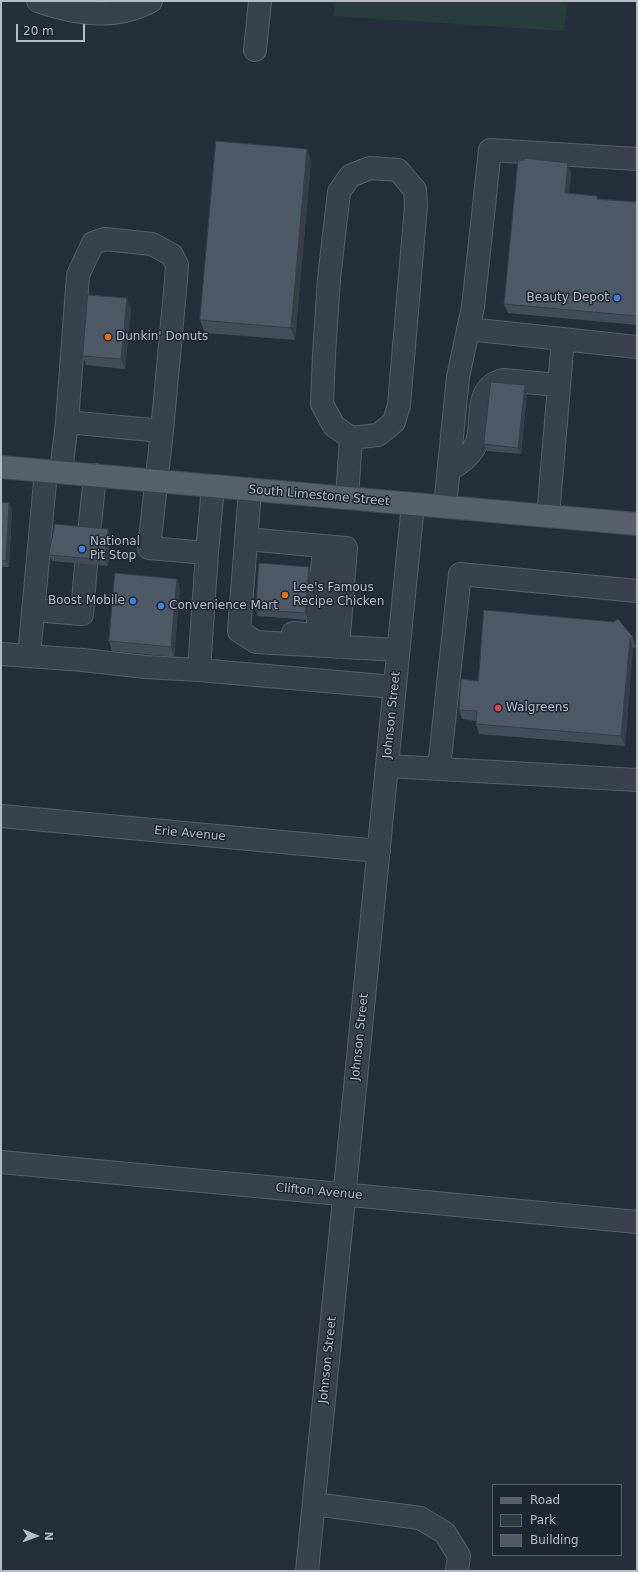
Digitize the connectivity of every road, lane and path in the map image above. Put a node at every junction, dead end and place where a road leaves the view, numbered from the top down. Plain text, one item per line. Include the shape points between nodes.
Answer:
1 (38, 1) edge
2 (151, 1) edge
3 (260, 1) edge
4 (255, 50) dead end
5 (637, 159) edge
6 (468, 329) junction
7 (563, 339) junction
8 (637, 347) edge
9 (559, 385) junction
10 (67, 422) junction
11 (162, 431) junction
12 (351, 438) junction
13 (1, 467) edge
14 (449, 470) junction
15 (53, 472) junction
16 (95, 475) junction
17 (156, 481) junction
18 (213, 486) junction
19 (250, 490) junction
20 (347, 498) junction
21 (413, 504) junction
22 (445, 506) junction
23 (548, 516) junction
24 (637, 524) edge
25 (89, 534) edge
26 (246, 545) junction
27 (324, 546) junction
28 (208, 553) junction
29 (86, 565) edge
30 (637, 591) edge
31 (33, 610) junction
32 (338, 647) junction
33 (398, 650) junction
34 (1, 654) edge
35 (29, 656) junction
36 (199, 670) junction
37 (394, 687) junction
38 (387, 766) junction
39 (439, 768) junction
40 (637, 780) edge
41 (1, 816) edge
42 (378, 851) junction
43 (1, 1162) edge
44 (344, 1194) junction
45 (637, 1222) edge
46 (314, 1504) junction
47 (307, 1571) edge
48 (457, 1571) edge

1 - 2 street via 90,14 116,13
3 - 4 street
5 - 6 street via 490,150 473,307
6 - 7 street
6 - 14 street via 458,377
7 - 8 street
7 - 9 street
9 - 14 street via 503,380 489,387 484,394 476,442 465,460
9 - 23 street
10 - 11 street
10 - 11 street via 78,275 93,243 105,239 152,244 172,255 177,265
10 - 15 street
11 - 17 street
12 - 12 street via 334,426 322,404 329,278 339,192 350,176 370,168 398,170 415,190 416,206 399,405 394,422 378,435
12 - 20 street
13 - 15 main road, South Limestone Street
14 - 22 street
15 - 16 main road, South Limestone Street
15 - 31 street
16 - 17 main road, South Limestone Street
16 - 25 street
17 - 18 main road, South Limestone Street
17 - 28 street via 149,548
18 - 19 main road, South Limestone Street
18 - 28 street
19 - 20 main road, South Limestone Street
19 - 26 street
20 - 21 main road, South Limestone Street
21 - 22 main road, South Limestone Street
21 - 33 street, Johnson Street
22 - 23 main road, South Limestone Street
23 - 24 main road, South Limestone Street
26 - 27 street
26 - 27 street via 255,574 253,621 260,630 317,635
26 - 32 street via 239,631 256,642
27 - 32 street via 346,548
28 - 36 street
29 - 31 street via 82,614
30 - 39 street via 460,574
31 - 35 street
32 - 33 street
33 - 37 street, Johnson Street
34 - 35 street
35 - 36 street
36 - 37 street
37 - 38 street, Johnson Street
38 - 39 street
38 - 42 street, Johnson Street
39 - 40 street
41 - 42 street, Erie Avenue
42 - 44 street, Johnson Street
43 - 44 street, Clifton Avenue
44 - 45 street, Clifton Avenue
44 - 46 street, Johnson Street
46 - 47 street, Johnson Street
46 - 48 street via 420,1518 445,1533 459,1556

